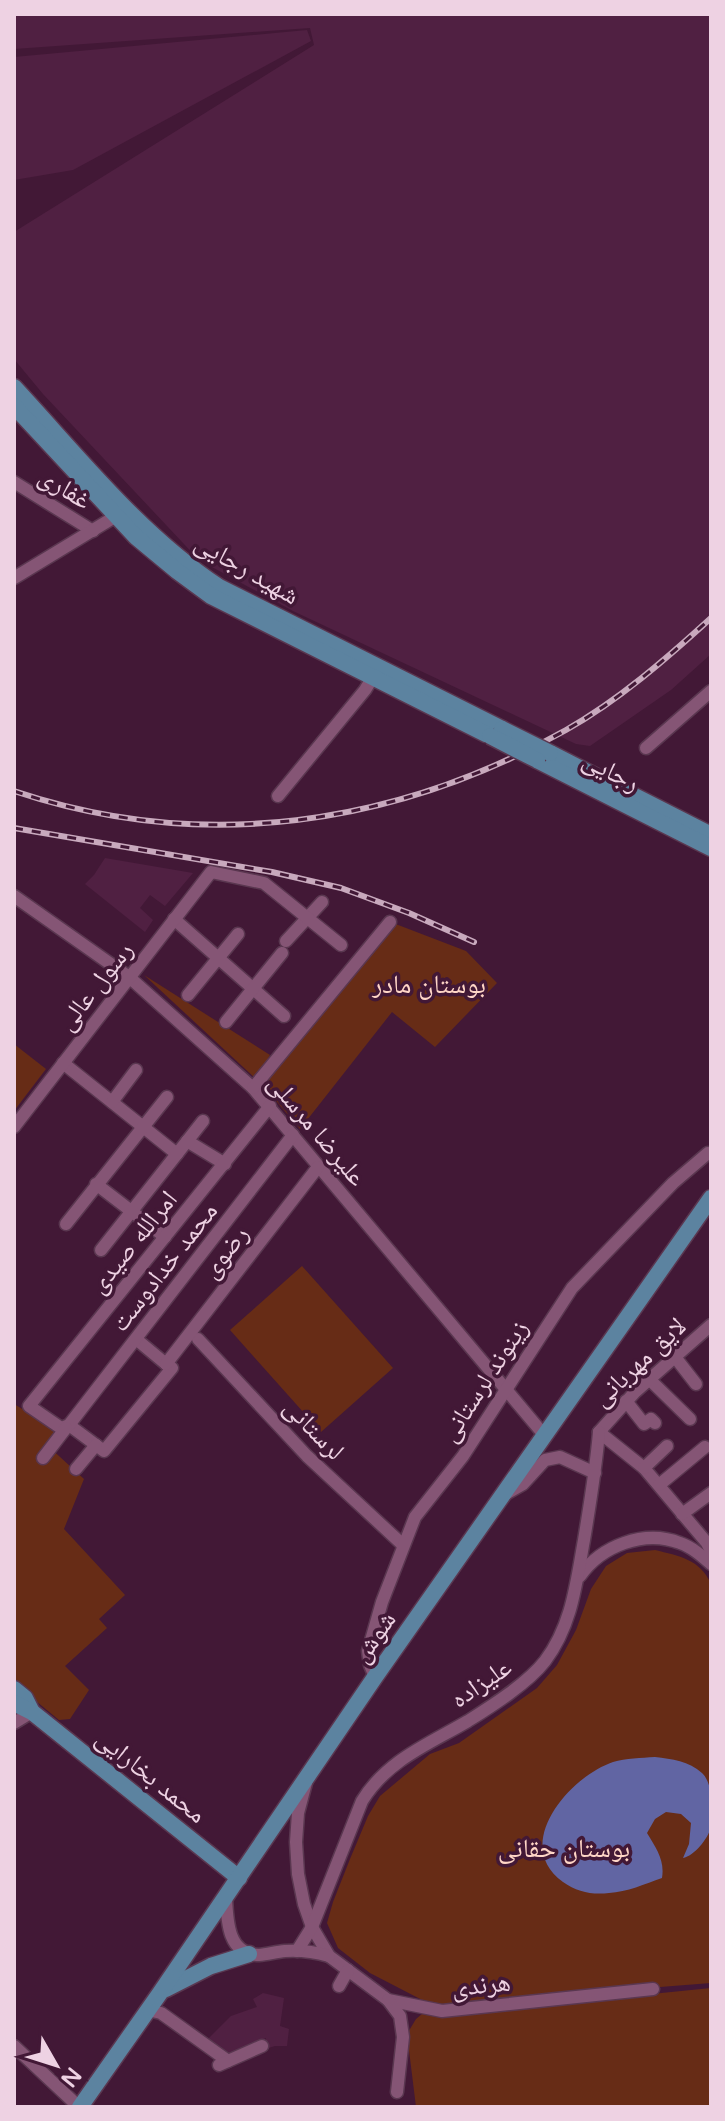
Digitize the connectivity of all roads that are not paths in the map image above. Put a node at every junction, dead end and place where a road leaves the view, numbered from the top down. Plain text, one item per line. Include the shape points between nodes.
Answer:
1 (14, 387) edge
2 (14, 406) edge
3 (14, 482) edge
4 (122, 513) junction
5 (93, 531) junction
6 (14, 578) edge
7 (373, 677) junction
8 (711, 691) edge
9 (496, 732) junction
10 (646, 748) dead end
11 (544, 756) junction
12 (278, 796) dead end
13 (711, 835) edge
14 (711, 848) edge
15 (14, 896) edge
16 (322, 902) dead end
17 (307, 918) junction
18 (174, 919) junction
19 (390, 922) dead end
20 (238, 934) dead end
21 (341, 945) dead end
22 (217, 957) junction
23 (129, 977) junction
24 (253, 988) junction
25 (188, 995) dead end
26 (284, 1016) dead end
27 (226, 1022) dead end
28 (63, 1063) junction
29 (136, 1070) dead end
30 (253, 1088) junction
31 (167, 1097) dead end
32 (112, 1102) junction
33 (270, 1106) junction
34 (203, 1121) dead end
35 (143, 1126) junction
36 (14, 1127) edge
37 (293, 1135) junction
38 (187, 1141) junction
39 (177, 1154) junction
40 (711, 1154) edge
41 (225, 1164) junction
42 (318, 1167) junction
43 (96, 1184) junction
44 (711, 1198) edge
45 (131, 1212) junction
46 (66, 1224) dead end
47 (165, 1237) junction
48 (101, 1250) dead end
49 (711, 1325) edge
50 (136, 1339) junction
51 (198, 1339) dead end
52 (675, 1357) junction
53 (166, 1364) junction
54 (649, 1379) junction
55 (696, 1384) dead end
56 (506, 1389) junction
57 (626, 1401) junction
58 (690, 1419) dead end
59 (655, 1423) dead end
60 (67, 1426) junction
61 (599, 1432) junction
62 (545, 1436) junction
63 (667, 1446) dead end
64 (705, 1447) dead end
65 (100, 1448) junction
66 (43, 1458) dead end
67 (644, 1468) junction
68 (76, 1469) dead end
69 (595, 1473) junction
70 (659, 1485) junction
71 (711, 1493) edge
72 (503, 1495) junction
73 (682, 1514) junction
74 (403, 1545) junction
75 (710, 1545) edge
76 (711, 1564) edge
77 (576, 1582) junction
78 (375, 1677) junction
79 (14, 1689) edge
80 (14, 1703) edge
81 (32, 1712) junction
82 (14, 1723) edge
83 (308, 1776) junction
84 (239, 1878) junction
85 (226, 1896) junction
86 (312, 1927) junction
87 (297, 1951) junction
88 (249, 1954) junction
89 (329, 1956) junction
90 (348, 1970) junction
91 (339, 1986) dead end
92 (653, 1989) dead end
93 (160, 1993) junction
94 (388, 2000) junction
95 (147, 2010) junction
96 (14, 2046) edge
97 (262, 2046) dead end
98 (397, 2092) dead end
99 (79, 2107) edge

1 - 4 main road, شهید رجایی
2 - 4 main road, شهید رجایی
3 - 5 street, غفاری
4 - 5 street
4 - 7 main road, شهید رجایی via 136,537 211,596
4 - 9 main road, شهید رجایی via 219,587
5 - 6 street
7 - 9 main road, شهید رجایی
7 - 12 street
8 - 10 street
9 - 11 main road, رجایی, bridge
11 - 13 main road, رجایی
11 - 14 main road, رجایی
15 - 23 street, علیرضا مرسلی
16 - 17 street
17 - 18 street, رسول عالی via 264,883 211,872
17 - 21 street
17 - 24 street
18 - 22 street
18 - 23 street, رسول عالی
19 - 30 street
20 - 22 street
22 - 24 street
22 - 25 street
23 - 28 street, رسول عالی
23 - 30 street, علیرضا مرسلی
24 - 26 street
24 - 27 street
28 - 32 street
28 - 36 street, رسول عالی
29 - 32 street
30 - 33 street, علیرضا مرسلی
31 - 35 street
32 - 35 street
33 - 37 street, علیرضا مرسلی
33 - 41 street, امرالله صیدی
34 - 38 street
35 - 39 street
35 - 43 street
37 - 42 street, علیرضا مرسلی
37 - 50 street, محمد خدادوست
38 - 39 street
38 - 41 street
39 - 45 street
40 - 56 street, زینوند لرستانی via 673,1183 572,1288
41 - 47 street, امرالله صیدی
42 - 53 street, رضوی
42 - 56 street, علیرضا مرسلی
43 - 45 street
43 - 46 street
44 - 62 main road, شوش
45 - 47 street
45 - 48 street
47 - 60 street, امرالله صیدی via 29,1406 61,1428
49 - 52 street, لایق مهربانی
50 - 53 street
50 - 60 street, محمد خدادوست
51 - 74 street, لرستانی via 307,1456
52 - 54 street, لایق مهربانی
52 - 55 street
53 - 65 street, رضوی via 172,1368
54 - 57 street, لایق مهربانی
54 - 58 street
56 - 62 street, علیرضا مرسلی
56 - 74 street, زینوند لرستانی via 415,1517
57 - 59 street via 644,1424 651,1419
57 - 61 street, لایق مهربانی
60 - 65 street
60 - 66 street, محمد خدادوست
61 - 67 street
61 - 69 street, علیزاده
62 - 72 main road, شوش
63 - 67 street
64 - 70 street
65 - 68 street
67 - 70 street
69 - 72 street via 560,1457 545,1460 523,1484
69 - 77 street, علیزاده
70 - 73 street
71 - 73 street
72 - 78 main road, شوش
73 - 75 street
74 - 78 street, زینوند لرستانی via 368,1651
76 - 77 street via 682,1543 644,1539 597,1557
77 - 86 street, علیزاده via 564,1630 538,1669 468,1721 399,1760 367,1793
78 - 83 main road, شوش
79 - 81 main road, محمد بخارایی
80 - 81 main road, محمد بخارایی
81 - 82 street
81 - 84 main road, محمد بخارایی
83 - 84 main road, شوش
83 - 86 street, هرندی via 296,1842
84 - 85 main road, شوش
85 - 88 street via 231,1937
85 - 93 main road, شوش
86 - 87 street, علیزاده
86 - 89 street, هرندی
87 - 88 street, هرندی
87 - 89 street, هرندی
88 - 93 main road via 211,1966
89 - 90 street, هرندی
90 - 91 street
90 - 94 street, هرندی
92 - 94 street, هرندی via 442,2011
93 - 95 main road, شوش
94 - 98 street via 400,2016 403,2037
95 - 97 street via 161,2013 224,2063
95 - 99 main road, شوش
96 - 99 street

